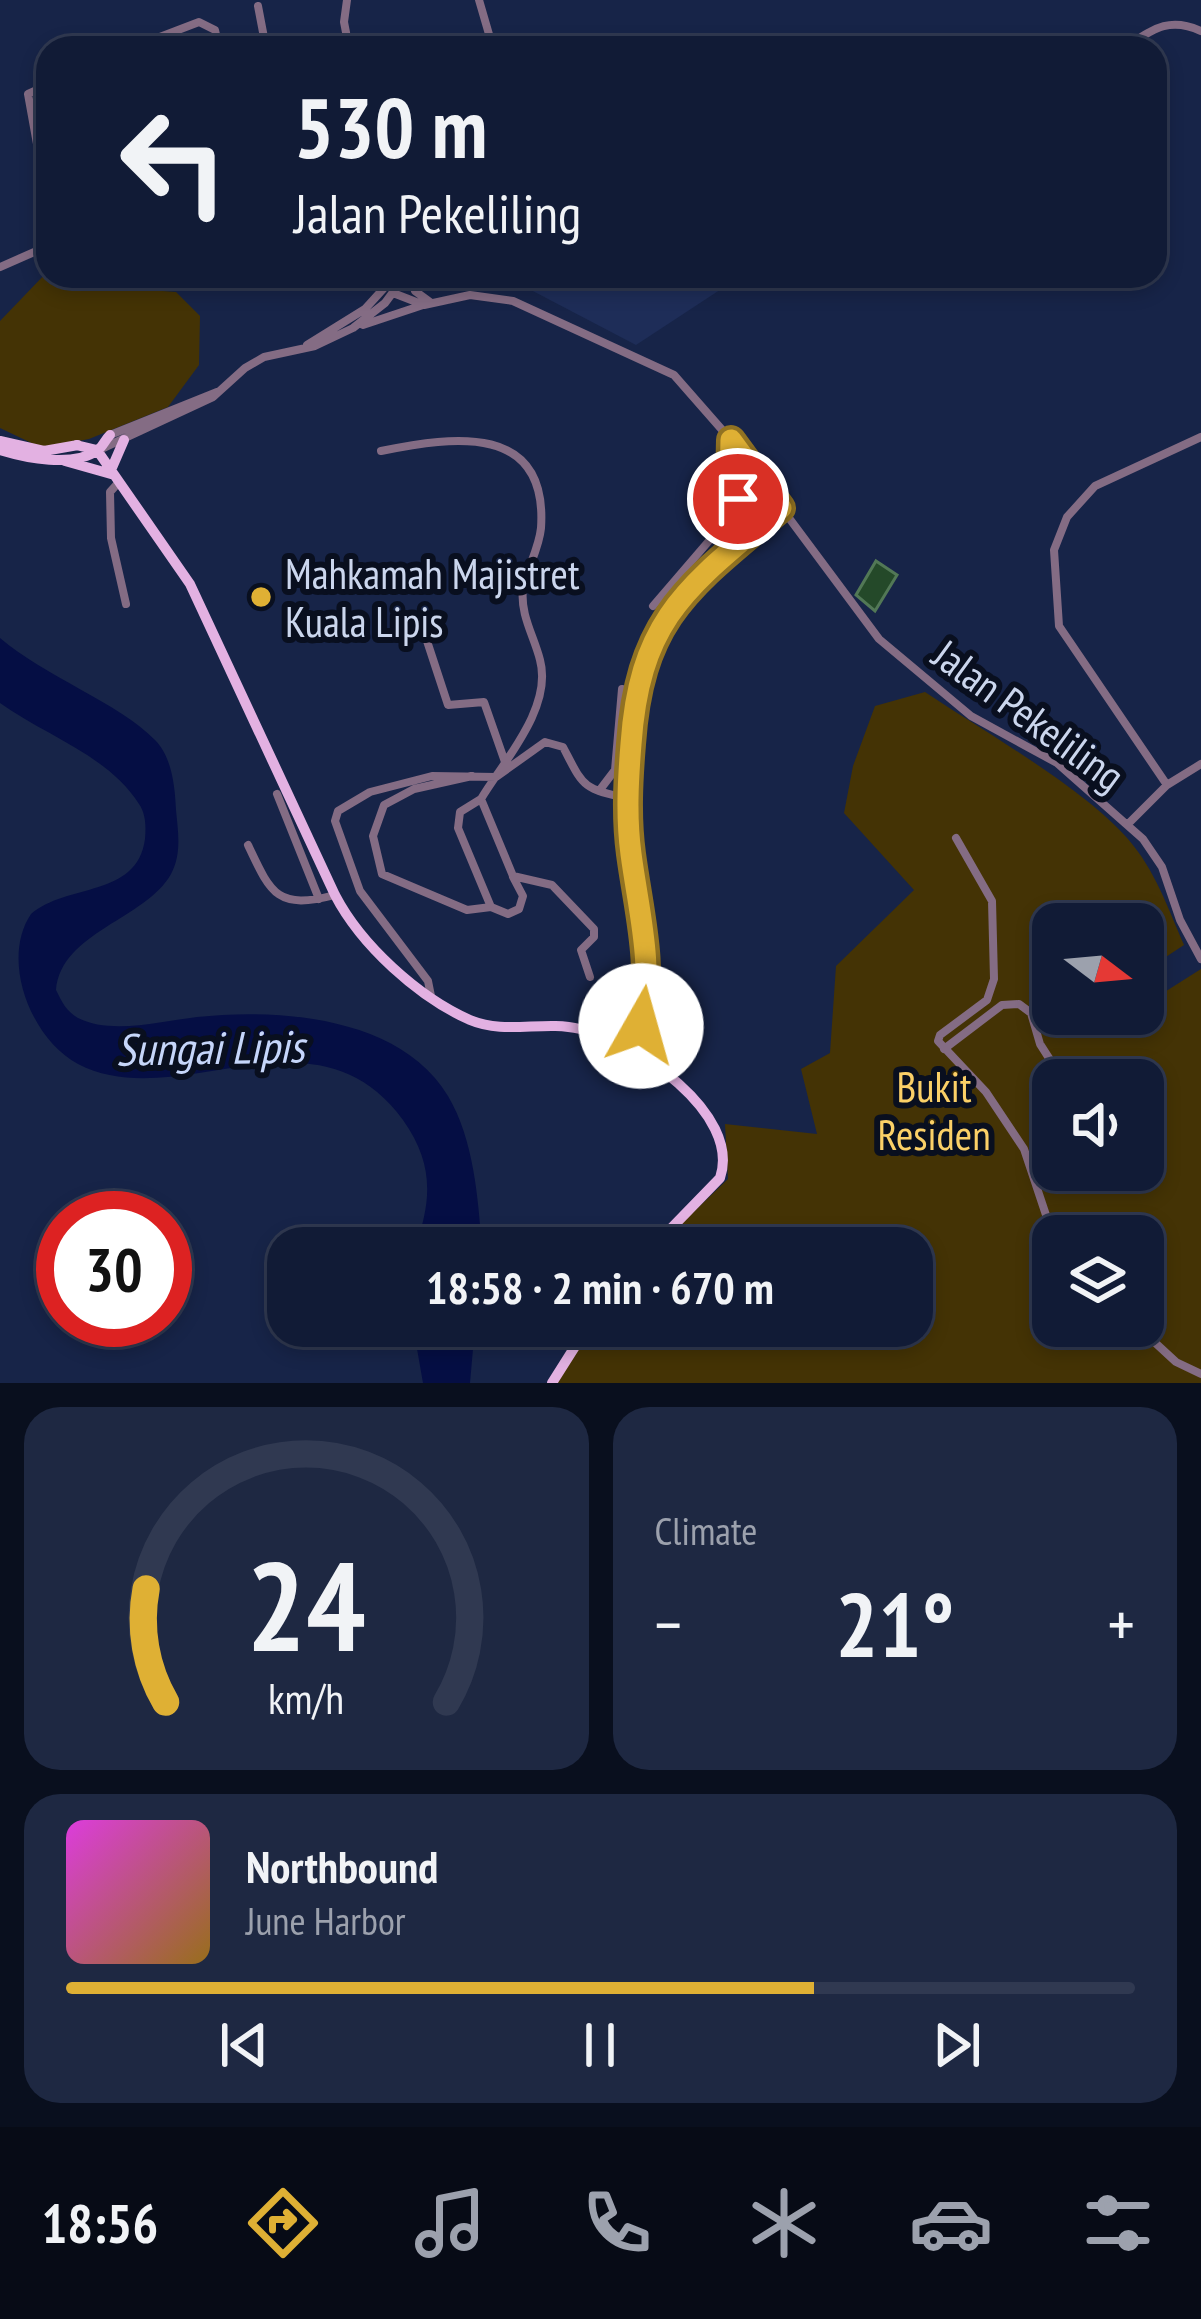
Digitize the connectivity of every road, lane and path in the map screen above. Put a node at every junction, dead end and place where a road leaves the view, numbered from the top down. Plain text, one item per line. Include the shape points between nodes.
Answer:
1 (347, 0) edge
2 (478, 0) edge
3 (258, 6) dead end
4 (1201, 31) edge
5 (168, 36) edge
6 (216, 36) edge
7 (264, 36) edge
8 (348, 36) edge
9 (489, 36) edge
10 (1144, 36) edge
11 (36, 90) edge
12 (36, 138) edge
13 (36, 252) edge
14 (0, 268) edge
15 (387, 288) edge
16 (395, 288) edge
17 (412, 288) edge
18 (393, 293) junction
19 (377, 296) junction
20 (428, 304) junction
21 (353, 328) junction
22 (307, 345) junction
23 (217, 392) junction
24 (110, 435) junction
25 (1201, 437) edge
26 (124, 440) junction
27 (731, 440) junction
28 (0, 445) edge
29 (76, 445) junction
30 (98, 450) junction
31 (381, 451) dead end
32 (45, 460) junction
33 (115, 476) junction
34 (781, 508) junction
35 (126, 604) dead end
36 (653, 606) dead end
37 (427, 641) dead end
38 (622, 689) dead end
39 (506, 763) junction
40 (1201, 764) edge
41 (477, 775) junction
42 (496, 777) junction
43 (1167, 785) junction
44 (599, 791) junction
45 (277, 794) dead end
46 (627, 798) junction
47 (481, 799) junction
48 (1128, 824) junction
49 (956, 838) dead end
50 (248, 845) dead end
51 (513, 876) junction
52 (335, 895) junction
53 (319, 899) junction
54 (491, 908) junction
55 (1201, 959) edge
56 (590, 977) dead end
57 (431, 996) junction
58 (640, 1030) junction
59 (613, 1042) junction
60 (944, 1049) junction
61 (634, 1053) junction
62 (1050, 1059) edge
63 (649, 1062) junction
64 (1046, 1215) edge
65 (674, 1227) edge
66 (575, 1347) edge
67 (1160, 1347) edge
68 (1201, 1374) edge
69 (552, 1383) edge

1 - 8 street
2 - 9 street
3 - 7 street
4 - 10 street via 1166,23
5 - 6 street via 199,22
11 - 12 street via 28,94
13 - 14 street
15 - 19 street
16 - 18 street
17 - 20 street
18 - 19 street
18 - 20 street, Jalan Pekeliling
18 - 21 street
19 - 22 street
20 - 21 street
20 - 27 street, Jalan Pekeliling via 498,297 628,351 674,376
21 - 22 street
22 - 23 street via 264,357
23 - 24 street
23 - 26 street
24 - 29 main road
24 - 30 main road
25 - 43 street via 1083,496 1054,550 1059,626
26 - 30 street
26 - 33 main road
27 - 34 street, Jalan Pekeliling
27 - 36 street via 730,483 739,506
28 - 29 main road
28 - 32 main road
29 - 30 main road
30 - 32 main road
30 - 33 main road
31 - 39 street via 467,442 507,450 534,472 541,528 523,597 542,668 526,735
32 - 33 main road
33 - 35 street via 111,538
33 - 52 main road via 190,584
34 - 46 street via 704,573 655,634 636,688
34 - 48 street, Jalan Pekeliling via 866,625 910,668 970,716 1057,764
37 - 39 street via 448,705 484,702
38 - 44 street via 615,770
39 - 42 street
40 - 43 street
41 - 42 street
41 - 54 street via 394,798 374,821 374,851 392,882 467,910
41 - 57 street via 370,792 335,817 360,891
42 - 44 street via 555,742 575,778
42 - 47 street
43 - 48 street
44 - 46 street
45 - 53 street
46 - 58 street via 648,953
47 - 51 street
47 - 54 street via 460,812 458,828
48 - 55 street, Jalan Pekeliling via 1158,859
49 - 60 street via 992,901 994,979 987,1000 938,1037
50 - 53 street via 272,892
51 - 54 street via 523,896 519,909
51 - 56 street via 552,885 587,920 595,934 581,954
52 - 53 street
52 - 57 main road via 364,938
57 - 59 main road via 483,1024 571,1027
58 - 59 main road
58 - 61 street
58 - 63 main road
59 - 61 main road
60 - 62 street via 1002,1005 1019,1004 1031,1013
60 - 64 street via 1024,1149
61 - 63 main road
63 - 65 main road via 702,1107 724,1159 714,1189
66 - 69 main road
67 - 68 street

